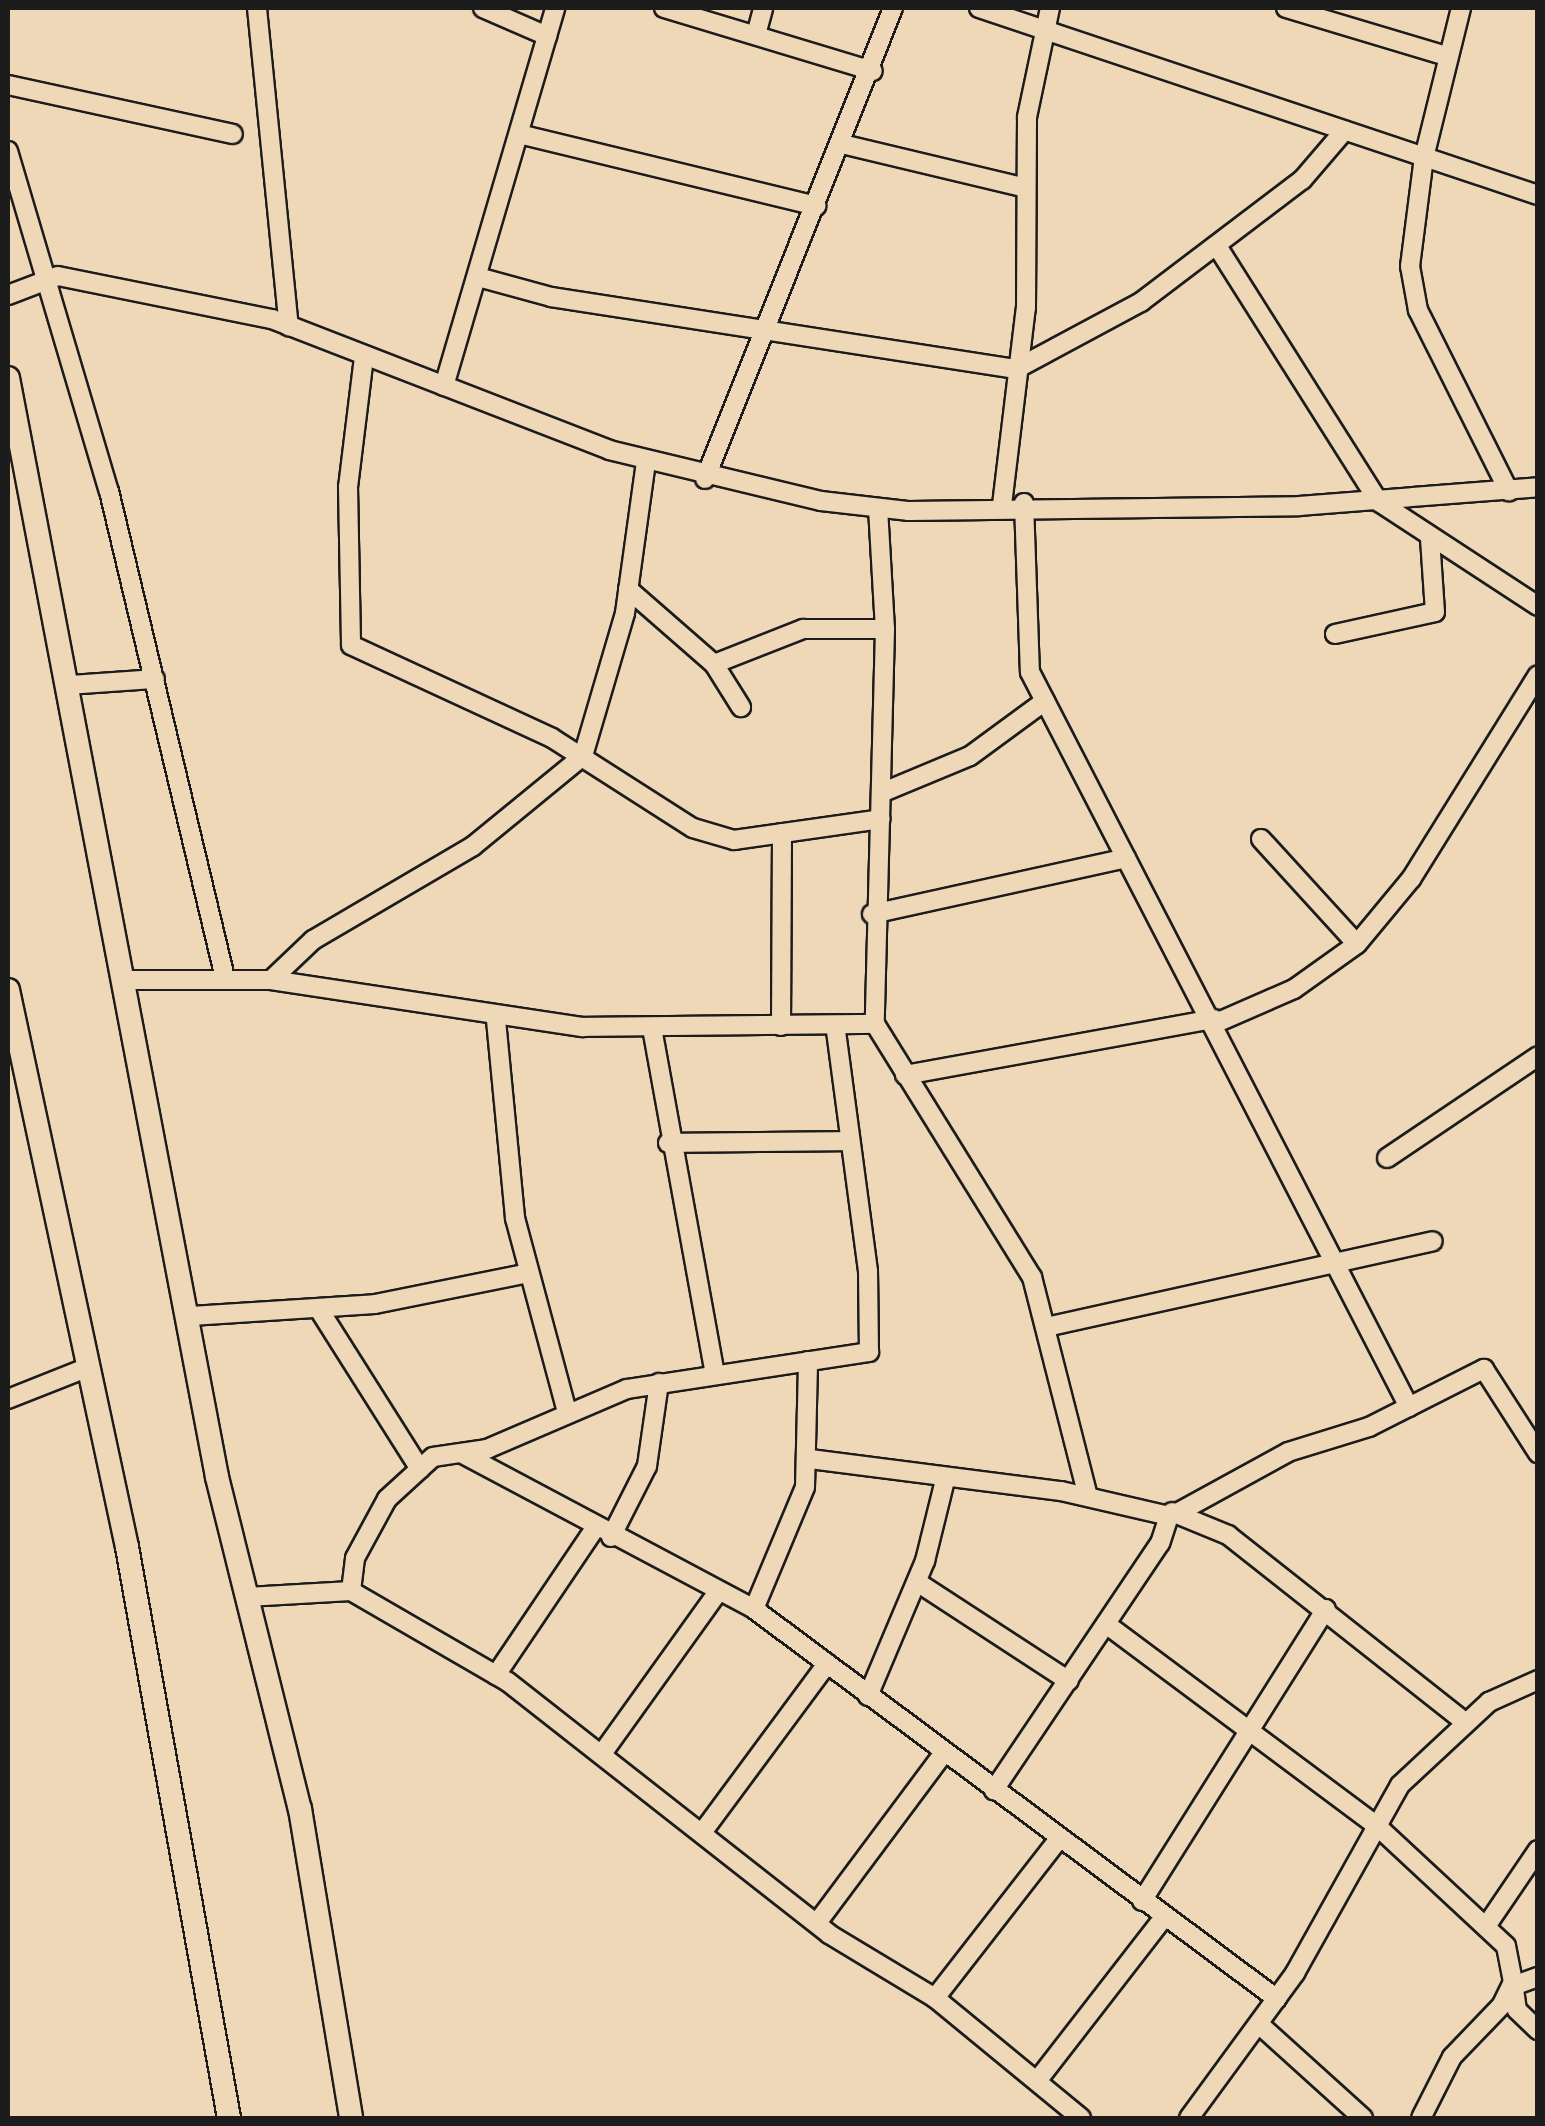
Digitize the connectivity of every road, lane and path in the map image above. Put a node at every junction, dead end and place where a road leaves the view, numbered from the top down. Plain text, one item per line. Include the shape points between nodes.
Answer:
1 (257, 8) edge
2 (483, 8) edge
3 (555, 8) edge
4 (664, 8) edge
5 (764, 8) edge
6 (893, 8) edge
7 (979, 8) edge
8 (1050, 8) edge
9 (1286, 8) edge
10 (1461, 8) edge
11 (1334, 14) edge
12 (1042, 31) junction
13 (546, 36) junction
14 (756, 36) junction
15 (1446, 56) junction
16 (872, 70) junction
17 (8, 85) edge
18 (1344, 131) junction
19 (233, 134) dead end
20 (519, 134) junction
21 (842, 144) junction
22 (8, 151) edge
23 (1424, 157) junction
24 (1026, 188) junction
25 (1538, 195) edge
26 (816, 206) junction
27 (1217, 246) junction
28 (478, 277) junction
29 (40, 283) junction
30 (8, 295) edge
31 (288, 326) junction
32 (764, 332) junction
33 (364, 357) junction
34 (1016, 369) junction
35 (8, 378) edge
36 (444, 386) junction
37 (646, 462) junction
38 (705, 479) junction
39 (1538, 487) edge
40 (1509, 492) junction
41 (1379, 502) junction
42 (1024, 503) junction
43 (1002, 505) junction
44 (878, 508) junction
45 (1430, 539) junction
46 (628, 590) junction
47 (1538, 606) edge
48 (886, 629) junction
49 (1335, 634) dead end
50 (714, 664) junction
51 (1538, 674) edge
52 (155, 680) junction
53 (69, 685) junction
54 (1045, 701) junction
55 (741, 706) dead end
56 (583, 756) junction
57 (881, 793) junction
58 (882, 818) junction
59 (782, 833) junction
60 (1261, 839) dead end
61 (1126, 858) junction
62 (872, 914) junction
63 (1357, 944) junction
64 (224, 977) junction
65 (127, 980) junction
66 (271, 980) junction
67 (8, 990) edge
68 (496, 1020) junction
69 (1215, 1020) junction
70 (875, 1024) junction
71 (835, 1025) junction
72 (781, 1026) junction
73 (652, 1028) junction
74 (1538, 1056) edge
75 (905, 1076) junction
76 (850, 1141) junction
77 (668, 1143) junction
78 (1387, 1158) dead end
79 (1433, 1240) dead end
80 (1338, 1265) junction
81 (529, 1272) junction
82 (320, 1311) junction
83 (191, 1316) junction
84 (1046, 1327) junction
85 (808, 1361) junction
86 (89, 1368) junction
87 (714, 1374) junction
88 (659, 1383) junction
89 (8, 1400) edge
90 (1410, 1407) junction
91 (566, 1409) junction
92 (461, 1453) junction
93 (1538, 1453) edge
94 (810, 1459) junction
95 (420, 1469) junction
96 (945, 1480) junction
97 (1088, 1496) junction
98 (1170, 1512) junction
99 (603, 1532) junction
100 (917, 1582) junction
101 (351, 1590) junction
102 (717, 1593) junction
103 (247, 1597) junction
104 (1326, 1609) junction
105 (754, 1610) junction
106 (1106, 1624) junction
107 (827, 1664) junction
108 (496, 1675) junction
109 (1538, 1680) edge
110 (1069, 1681) junction
111 (868, 1696) junction
112 (1466, 1723) junction
113 (1247, 1728) junction
114 (604, 1752) junction
115 (943, 1754) junction
116 (994, 1790) junction
117 (1377, 1826) junction
118 (704, 1830) junction
119 (1060, 1840) junction
120 (1538, 1850) edge
121 (1142, 1901) junction
122 (1164, 1917) junction
123 (1489, 1922) junction
124 (817, 1923) junction
125 (1538, 1977) edge
126 (1513, 1984) junction
127 (935, 1998) junction
128 (1277, 1999) junction
129 (1260, 2025) junction
130 (1538, 2030) edge
131 (1037, 2081) junction
132 (229, 2118) edge
133 (350, 2118) edge
134 (1082, 2118) edge
135 (1189, 2118) edge
136 (1364, 2118) edge
137 (1421, 2118) edge

1 - 31 street
2 - 13 street
3 - 13 street
4 - 14 street
5 - 14 street
6 - 16 street
7 - 12 street
8 - 12 street
9 - 11 street
10 - 15 street
11 - 15 street
12 - 18 street
12 - 24 street
13 - 20 street
14 - 16 street
15 - 23 street
16 - 21 street
17 - 19 street
18 - 23 street
18 - 27 street via 1302,180
20 - 26 street
20 - 28 street
21 - 24 street
21 - 26 street
22 - 29 street
23 - 25 street
23 - 40 street via 1410,266 1418,310
24 - 34 street
26 - 32 street
27 - 34 street via 1141,302
27 - 41 street
28 - 32 street
28 - 36 street
29 - 30 street
29 - 31 street via 58,276
29 - 52 street via 109,491
31 - 33 street
32 - 34 street
32 - 38 street
33 - 36 street
33 - 56 street via 348,487 351,645
34 - 43 street
35 - 53 main road
36 - 37 street
37 - 38 street
37 - 46 street
38 - 44 street
39 - 40 street
40 - 41 street
41 - 42 street
41 - 45 street
42 - 43 street
42 - 54 street via 1023,614 1030,672
43 - 44 street
44 - 48 street
45 - 47 street
45 - 49 street via 1435,612
46 - 50 street
46 - 56 street
48 - 50 street via 802,629
48 - 57 street
50 - 55 street
51 - 63 street via 1411,879
52 - 53 street
52 - 64 street
53 - 65 main road
54 - 57 street via 970,756
54 - 61 street
56 - 59 street via 693,828 734,840
56 - 66 street via 473,846 313,940
57 - 58 street
58 - 59 street
58 - 62 street
59 - 72 street
60 - 63 street
61 - 62 street
61 - 69 street
62 - 70 street
63 - 69 street via 1294,989
64 - 65 street
64 - 66 street
65 - 83 main road
66 - 68 street
67 - 86 main road
68 - 73 street
68 - 81 street via 507,1159
69 - 75 street
69 - 80 street
70 - 71 street
70 - 75 street
71 - 72 street
71 - 76 street
72 - 73 street
73 - 77 street
74 - 78 street
75 - 84 street via 1032,1276
76 - 77 street
76 - 85 street via 869,1352
77 - 87 street
79 - 80 street
80 - 84 street
80 - 90 street
81 - 82 street
81 - 91 street
82 - 83 street
82 - 95 street
83 - 103 main road
84 - 97 street
85 - 87 street
85 - 94 street
86 - 89 street
86 - 132 main road
87 - 88 street
88 - 91 street
88 - 99 street via 647,1466
90 - 93 street via 1484,1369
90 - 98 street via 1288,1452
91 - 92 street
92 - 95 street
92 - 99 street
94 - 96 street
94 - 105 street via 793,1529
95 - 101 street via 387,1499 355,1558
96 - 97 street
96 - 100 street
97 - 98 street
98 - 104 street via 1228,1535
98 - 106 street via 1166,1531
99 - 102 street
99 - 108 street
100 - 110 street
100 - 111 street
101 - 103 street
101 - 108 street
102 - 105 street
102 - 114 street
103 - 133 main road via 300,1809
104 - 112 street
104 - 113 street
105 - 107 street
106 - 110 street
106 - 113 street
107 - 111 street
107 - 118 street
108 - 114 street
109 - 112 street
110 - 116 street
111 - 115 street
112 - 117 street via 1400,1785
113 - 117 street
113 - 121 street
114 - 118 street
115 - 116 street
115 - 124 street
116 - 119 street
117 - 123 street
117 - 128 street
118 - 124 street
119 - 121 street
119 - 127 street
120 - 123 street
121 - 122 street
122 - 128 street
122 - 131 street
123 - 126 street
124 - 127 street
125 - 126 street
126 - 130 street via 1521,2018
126 - 137 street via 1452,2057
127 - 131 street
128 - 129 street
129 - 135 street
129 - 136 street
131 - 134 street

